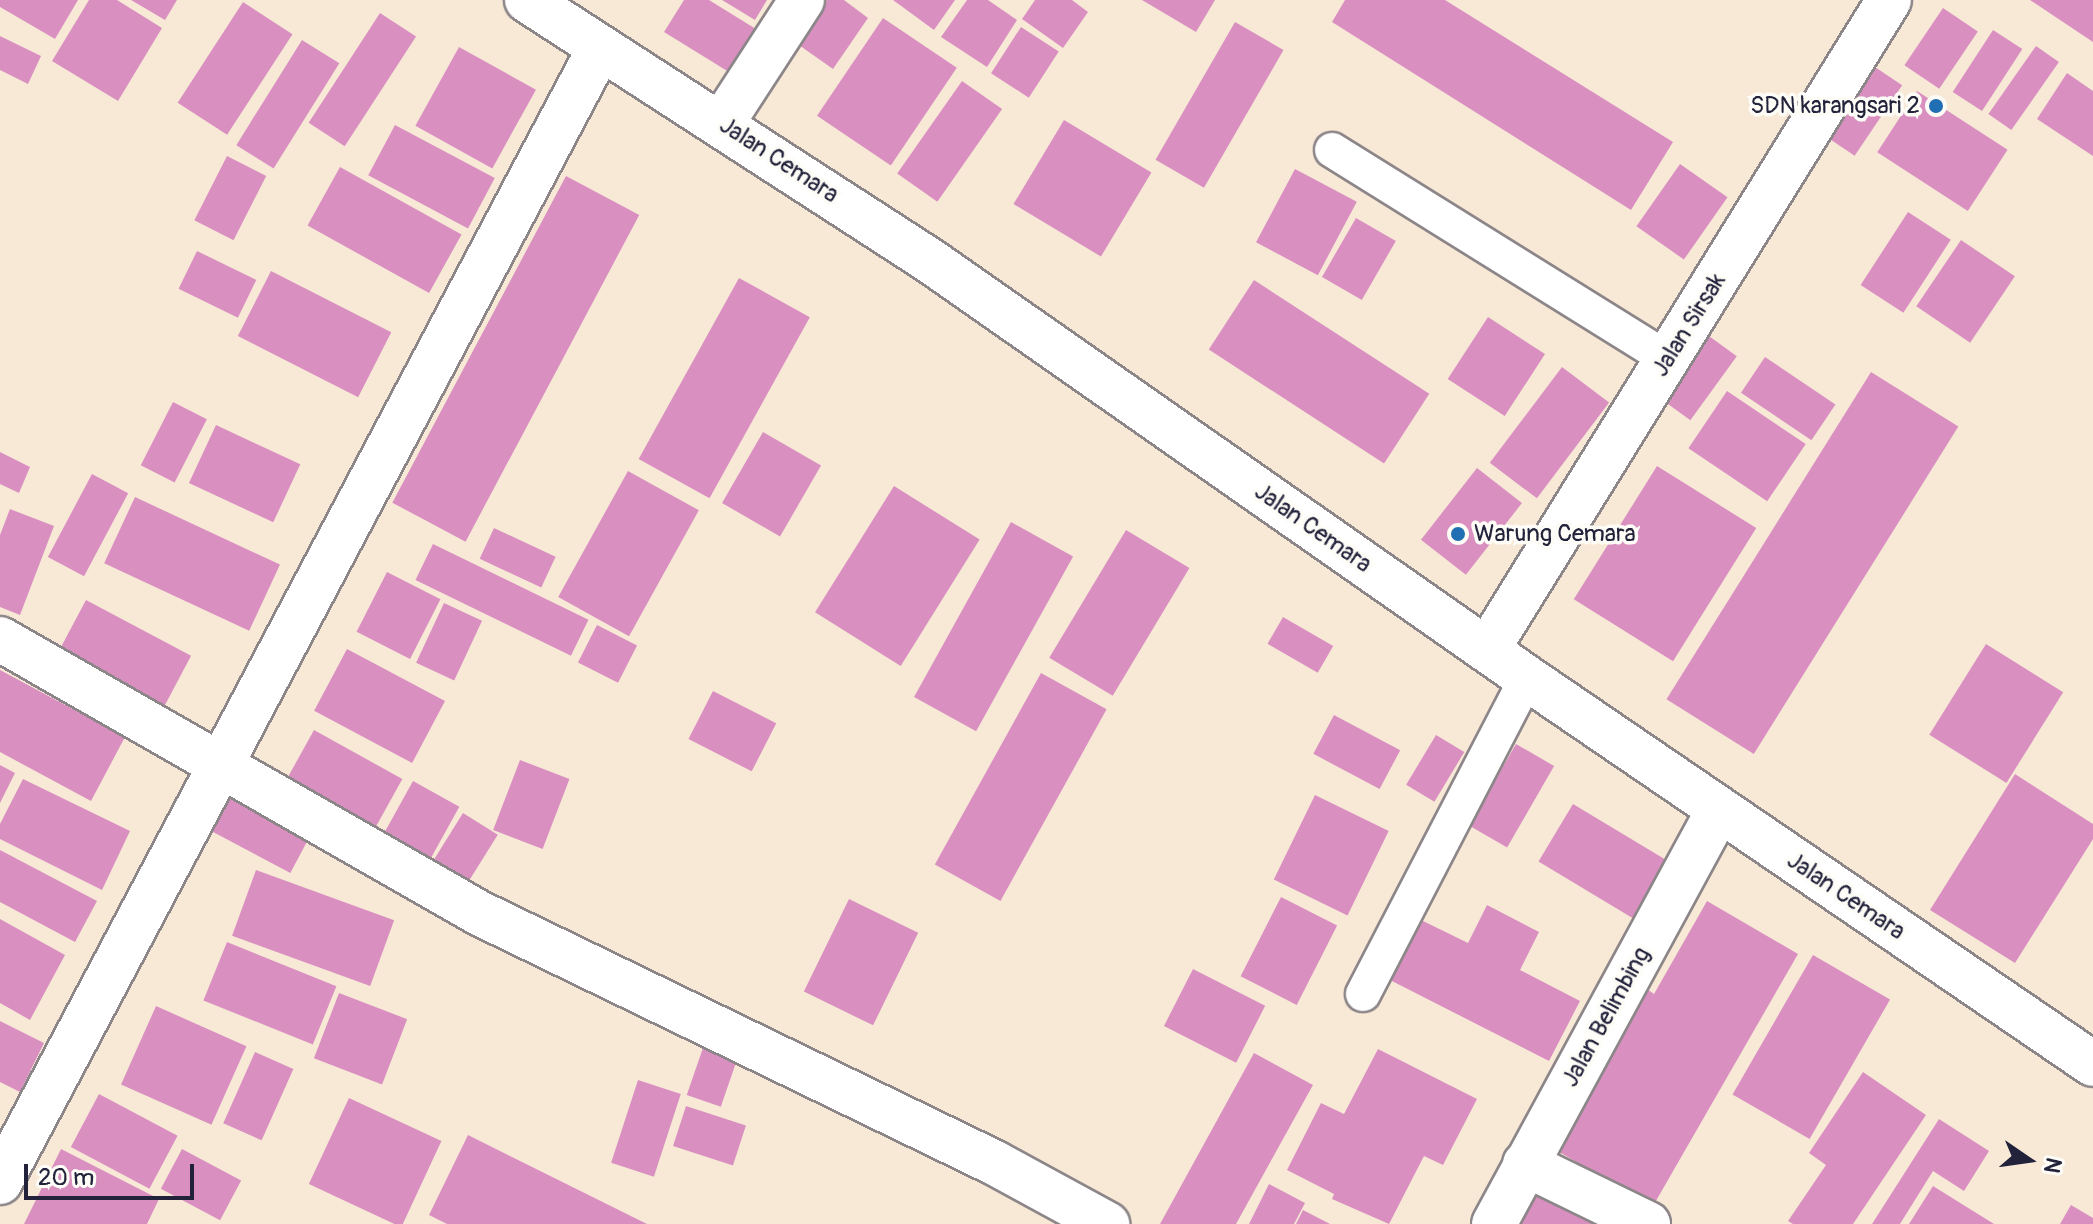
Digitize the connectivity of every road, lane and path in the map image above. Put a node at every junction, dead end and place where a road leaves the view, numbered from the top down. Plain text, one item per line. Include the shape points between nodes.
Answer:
1 (527, 0) edge
2 (802, 0) edge
3 (1889, 0) edge
4 (600, 48) junction
5 (722, 123) junction
6 (1332, 150) dead end
7 (1668, 359) junction
8 (0, 639) edge
9 (1487, 650) junction
10 (1527, 678) junction
11 (222, 763) junction
12 (1719, 810) junction
13 (1363, 994) dead end
14 (2093, 1064) edge
15 (1525, 1164) junction
16 (0, 1182) edge
17 (1107, 1224) edge
18 (1494, 1224) edge
19 (1648, 1224) edge

1 - 4 street, Jalan Cemara
2 - 5 street
3 - 7 street, Jalan Sirsak
4 - 5 street, Jalan Cemara
4 - 11 street
5 - 9 street, Jalan Cemara via 929,260
6 - 7 lane
7 - 9 street, Jalan Sirsak
8 - 11 street
9 - 10 street, Jalan Cemara
10 - 12 street, Jalan Cemara
10 - 13 lane
11 - 16 street
11 - 17 street via 479,913 995,1163
12 - 14 street, Jalan Cemara
12 - 15 street, Jalan Belimbing
15 - 18 street, Jalan Belimbing
15 - 19 street

